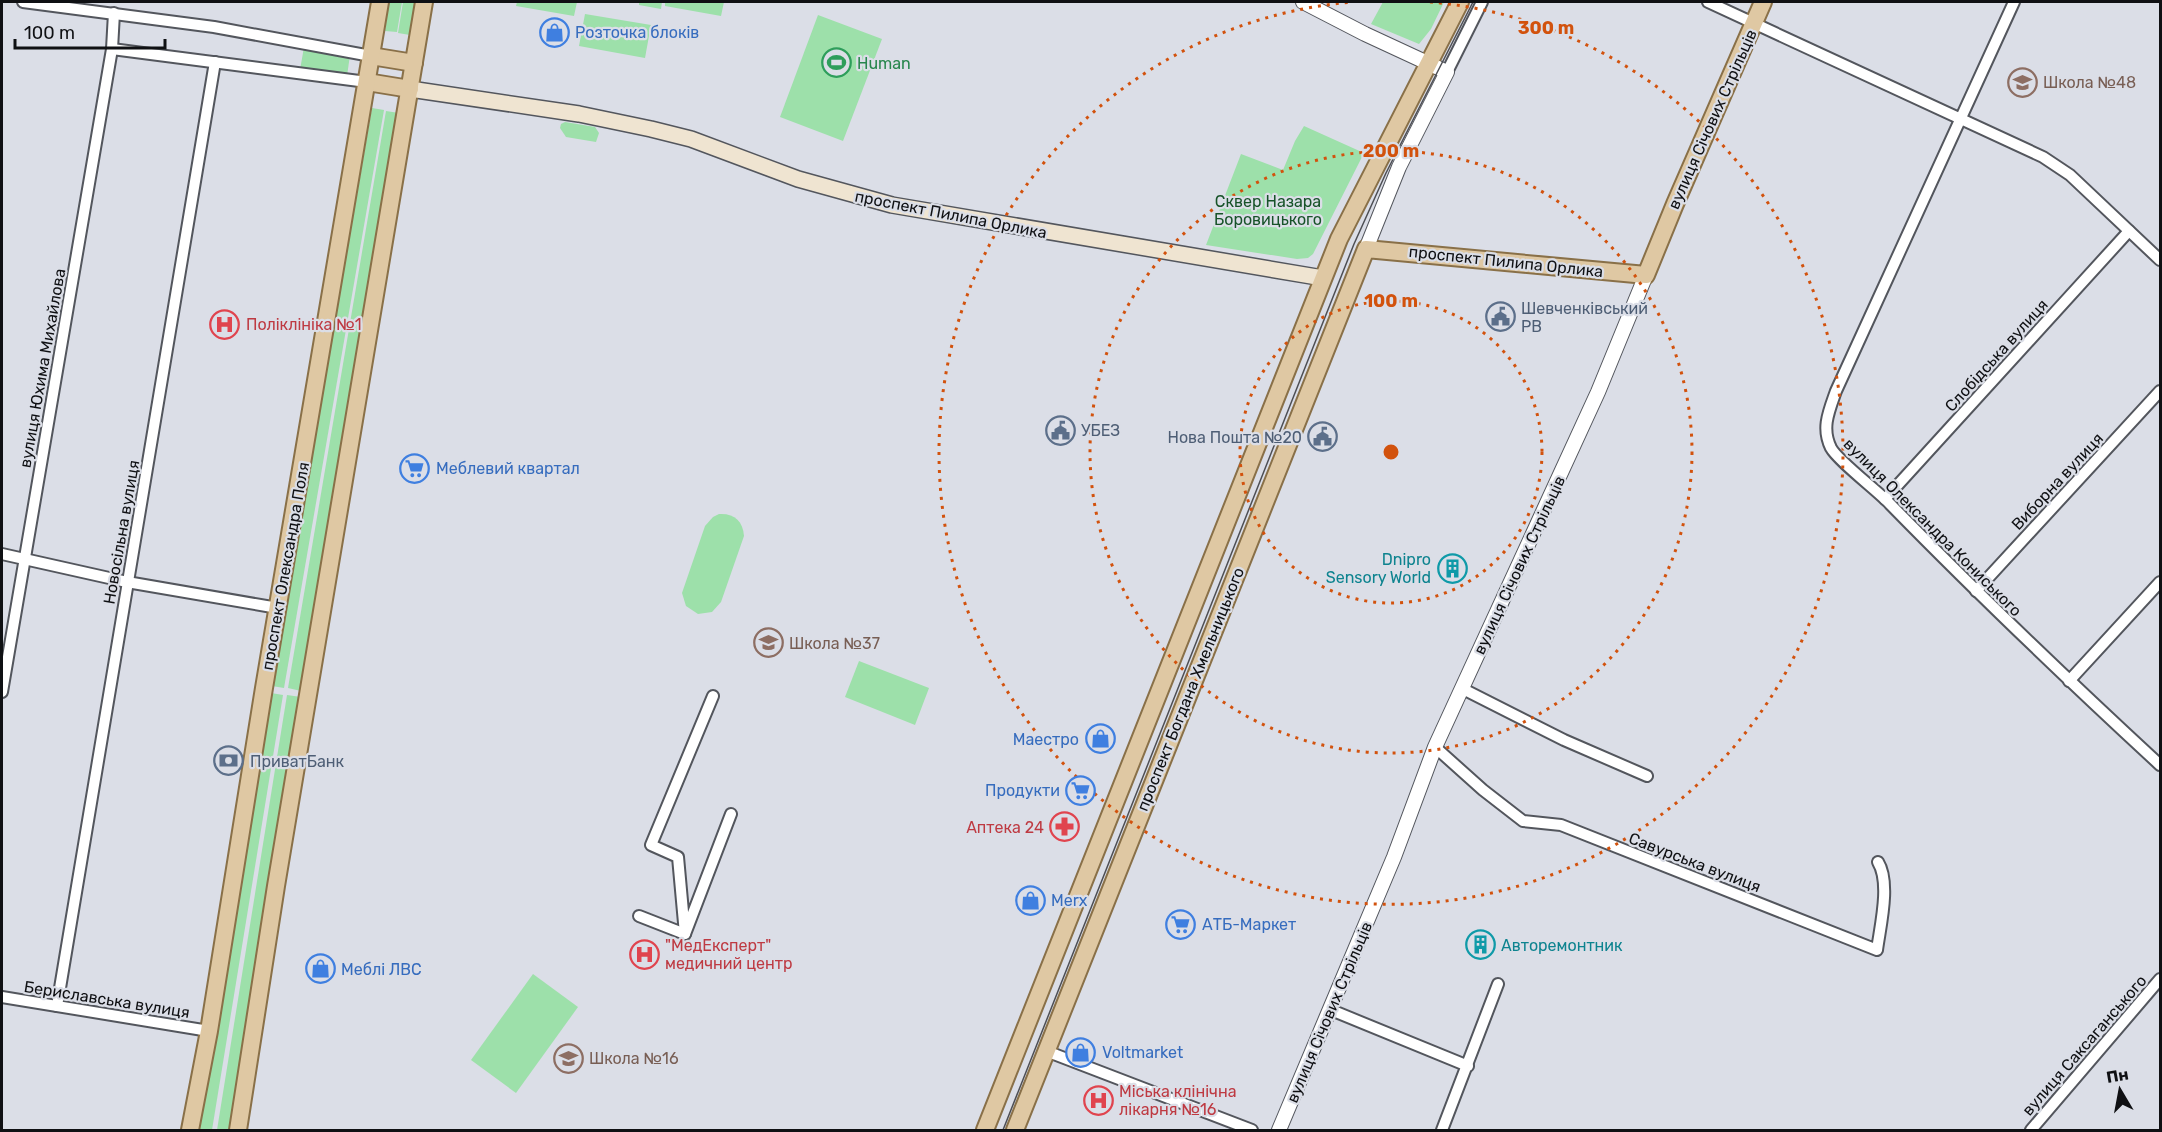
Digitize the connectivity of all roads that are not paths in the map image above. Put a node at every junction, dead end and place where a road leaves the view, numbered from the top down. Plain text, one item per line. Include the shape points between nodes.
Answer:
1 (22, 2) edge
2 (380, 2) edge
3 (424, 2) edge
4 (1303, 2) edge
5 (1460, 2) edge
6 (1482, 2) edge
7 (1708, 2) edge
8 (1763, 2) edge
9 (2014, 2) edge
10 (114, 13) junction
11 (1754, 23) junction
12 (112, 49) junction
13 (371, 56) junction
14 (215, 62) junction
15 (414, 63) junction
16 (1428, 63) junction
17 (1447, 72) junction
18 (367, 82) junction
19 (410, 89) junction
20 (1961, 119) junction
21 (2129, 231) junction
22 (1366, 249) junction
23 (2160, 260) edge
24 (1647, 275) junction
25 (1323, 278) junction
26 (1352, 284) junction
27 (2160, 392) edge
28 (1885, 499) junction
29 (2, 554) edge
30 (24, 560) junction
31 (128, 582) junction
32 (2160, 582) edge
33 (1976, 591) junction
34 (278, 608) junction
35 (2069, 681) junction
36 (1462, 688) junction
37 (2, 692) edge
38 (713, 696) dead end
39 (1150, 713) junction
40 (1177, 723) junction
41 (1435, 747) junction
42 (2160, 765) edge
43 (1647, 776) dead end
44 (731, 814) dead end
45 (1878, 862) dead end
46 (639, 916) dead end
47 (685, 934) junction
48 (2160, 979) edge
49 (1498, 984) dead end
50 (2, 997) edge
51 (57, 1006) junction
52 (1331, 1010) junction
53 (208, 1031) junction
54 (1020, 1042) junction
55 (1046, 1052) junction
56 (1467, 1066) junction
57 (190, 1131) edge
58 (238, 1131) edge
59 (985, 1131) edge
60 (1015, 1131) edge
61 (1252, 1131) edge
62 (1279, 1131) edge
63 (1442, 1131) edge
64 (2031, 1131) edge

1 - 10 street
2 - 13 main road, проспект Олександра Поля
3 - 15 main road
4 - 16 street
5 - 16 main road, проспект Богдана Хмельницького
6 - 17 street
7 - 11 street
8 - 11 main road, вулиця Січових Стрільців
9 - 20 street, вулиця Олександра Кониського
10 - 12 street, вулиця Юхима Михайлова
10 - 13 street
11 - 20 street
11 - 24 main road, вулиця Січових Стрільців
12 - 14 street
12 - 30 street, вулиця Юхима Михайлова
13 - 15 main road
13 - 18 main road, проспект Олександра Поля
14 - 18 street
14 - 31 street, Новосільна вулиця
15 - 19 main road
16 - 17 street
16 - 25 main road, проспект Богдана Хмельницького
17 - 22 street via 1399,167
18 - 19 main road
18 - 34 main road, проспект Олександра Поля
19 - 25 main road, проспект Пилипа Орлика via 579,114 651,129 691,139 798,179 892,205
19 - 58 main road
20 - 21 street via 2043,157 2070,175
20 - 28 street, вулиця Олександра Кониського via 1827,414 1825,434 1832,451
21 - 23 street
21 - 28 street, Слобідська вулиця
22 - 24 main road, проспект Пилипа Орлика
22 - 26 main road, проспект Богдана Хмельницького
24 - 36 street, вулиця Січових Стрільців via 1598,392
25 - 26 main road
25 - 39 main road, проспект Богдана Хмельницького
26 - 40 main road, проспект Богдана Хмельницького
27 - 33 street, Виборна вулиця
28 - 33 street, вулиця Олександра Кониського
29 - 30 street
30 - 31 street
30 - 37 street, вулиця Юхима Михайлова
31 - 34 street
31 - 51 street, Новосільна вулиця
32 - 35 street
33 - 35 street, вулиця Олександра Кониського
34 - 53 main road, проспект Олександра Поля
35 - 42 street, вулиця Олександра Кониського
36 - 41 street, вулиця Січових Стрільців
36 - 43 street via 1564,740
38 - 47 street via 651,845 678,857
39 - 40 main road
39 - 54 main road, проспект Богдана Хмельницького
40 - 55 main road, проспект Богдана Хмельницького
41 - 45 street, Савурська вулиця via 1523,821 1561,825 1877,950 1883,905 1883,874
41 - 52 street, вулиця Січових Стрільців via 1412,814
44 - 47 street
46 - 47 street
48 - 64 street, вулиця Саксаганського
49 - 56 street
50 - 51 street, Бериславська вулиця
51 - 53 street, Бериславська вулиця
52 - 56 street
52 - 62 street, вулиця Січових Стрільців
53 - 57 main road, проспект Олександра Поля
54 - 55 main road
54 - 59 main road, проспект Богдана Хмельницького
55 - 60 main road, проспект Богдана Хмельницького
55 - 61 street
56 - 63 street

